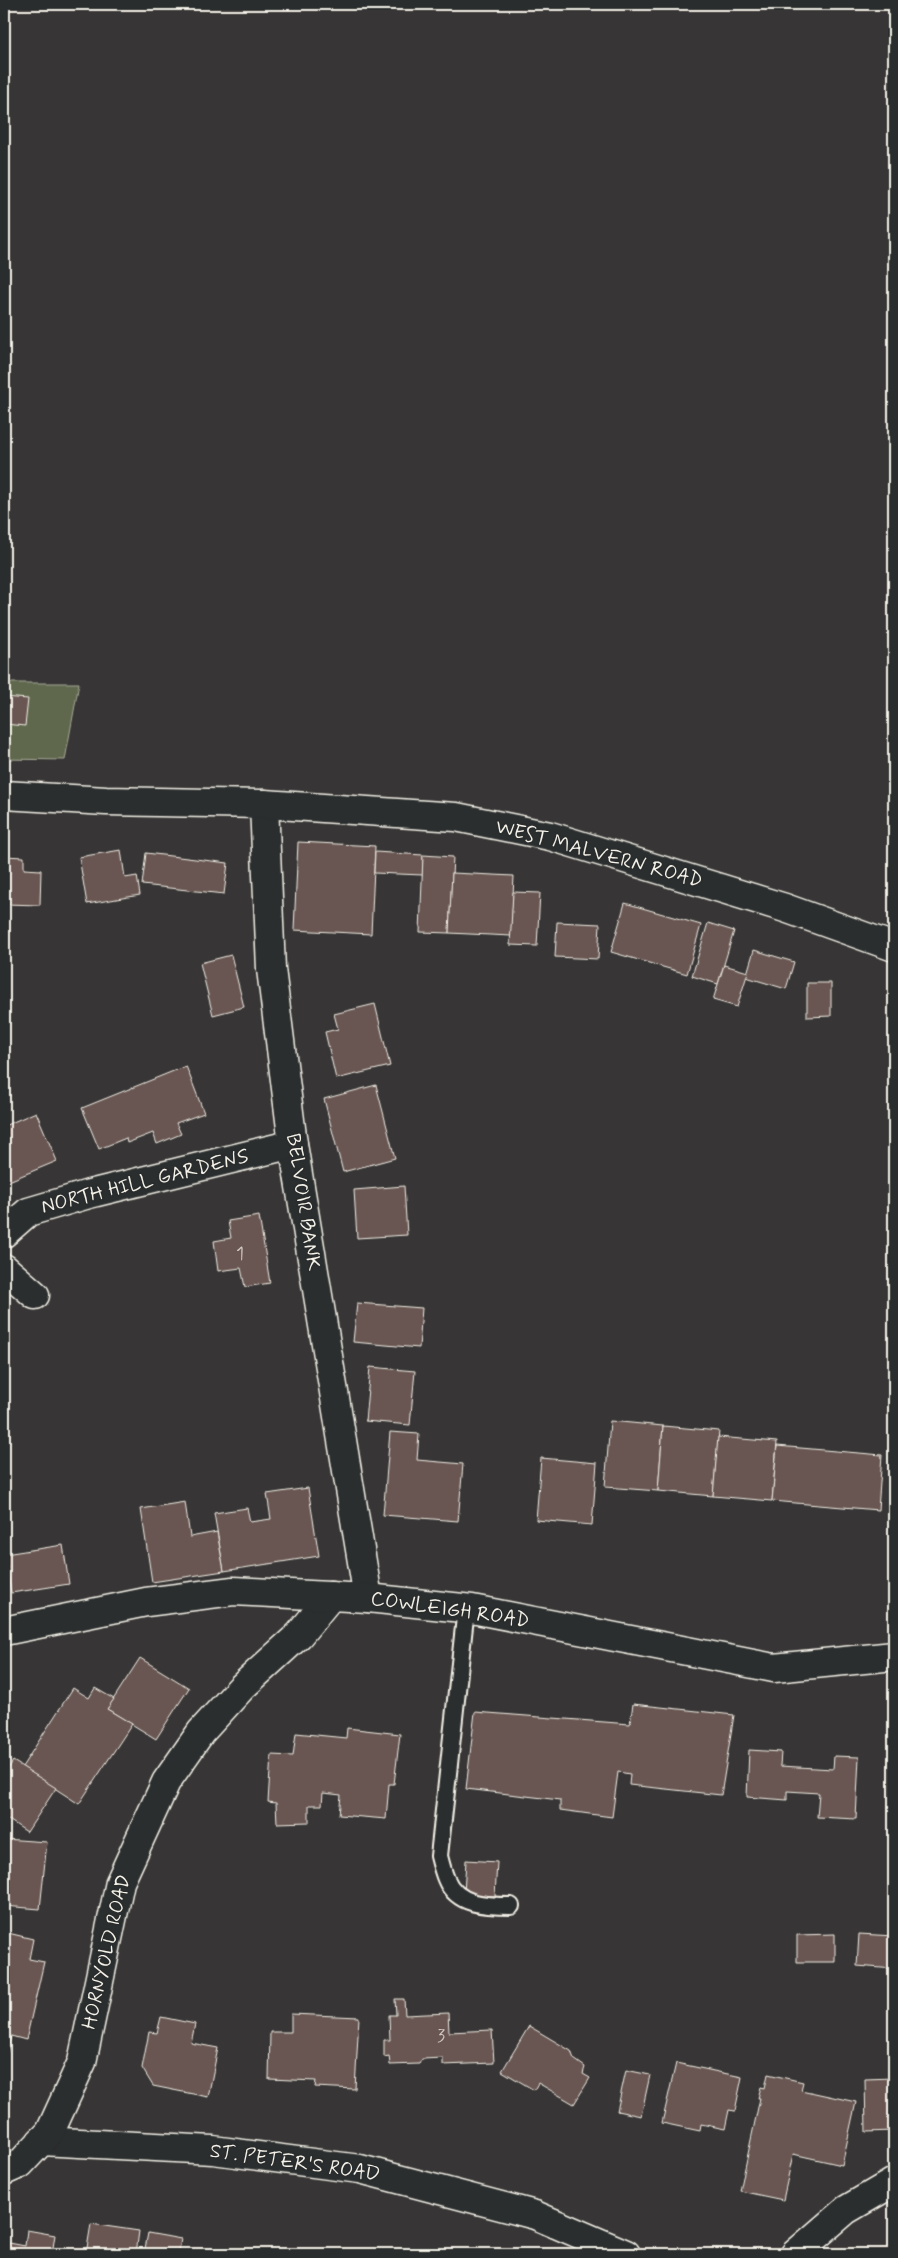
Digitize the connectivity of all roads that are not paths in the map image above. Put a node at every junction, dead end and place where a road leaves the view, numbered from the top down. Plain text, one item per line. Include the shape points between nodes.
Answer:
1 (4, 795) edge
2 (264, 804) junction
3 (894, 947) edge
4 (293, 1144) junction
5 (4, 1233) edge
6 (4, 1268) edge
7 (35, 1295) dead end
8 (331, 1596) junction
9 (368, 1598) junction
10 (466, 1608) junction
11 (4, 1631) edge
12 (894, 1656) edge
13 (511, 1906) dead end
14 (41, 2141) junction
15 (4, 2171) edge
16 (894, 2182) edge
17 (626, 2254) edge
18 (794, 2254) edge

1 - 2 street, WEST MALVERN ROAD
2 - 3 street, WEST MALVERN ROAD via 456,817 550,836 785,908
2 - 4 street, BELVOIR BANK via 271,969
4 - 5 street, NORTH HILL GARDENS via 28,1212
4 - 9 street, BELVOIR BANK
6 - 7 street
8 - 9 street, COWLEIGH ROAD
8 - 11 street, COWLEIGH ROAD via 233,1591 146,1602
8 - 14 street, HORNYOLD ROAD via 299,1636 242,1687 201,1732 166,1782 120,1882 82,2062 50,2132
9 - 10 street, COWLEIGH ROAD
10 - 12 street, COWLEIGH ROAD via 774,1668
10 - 13 lane via 439,1856 446,1881 470,1903
14 - 15 street, HORNYOLD ROAD via 20,2164
14 - 17 street, ST. PETER'S ROAD via 213,2150 360,2168 535,2215
16 - 18 street via 846,2210

